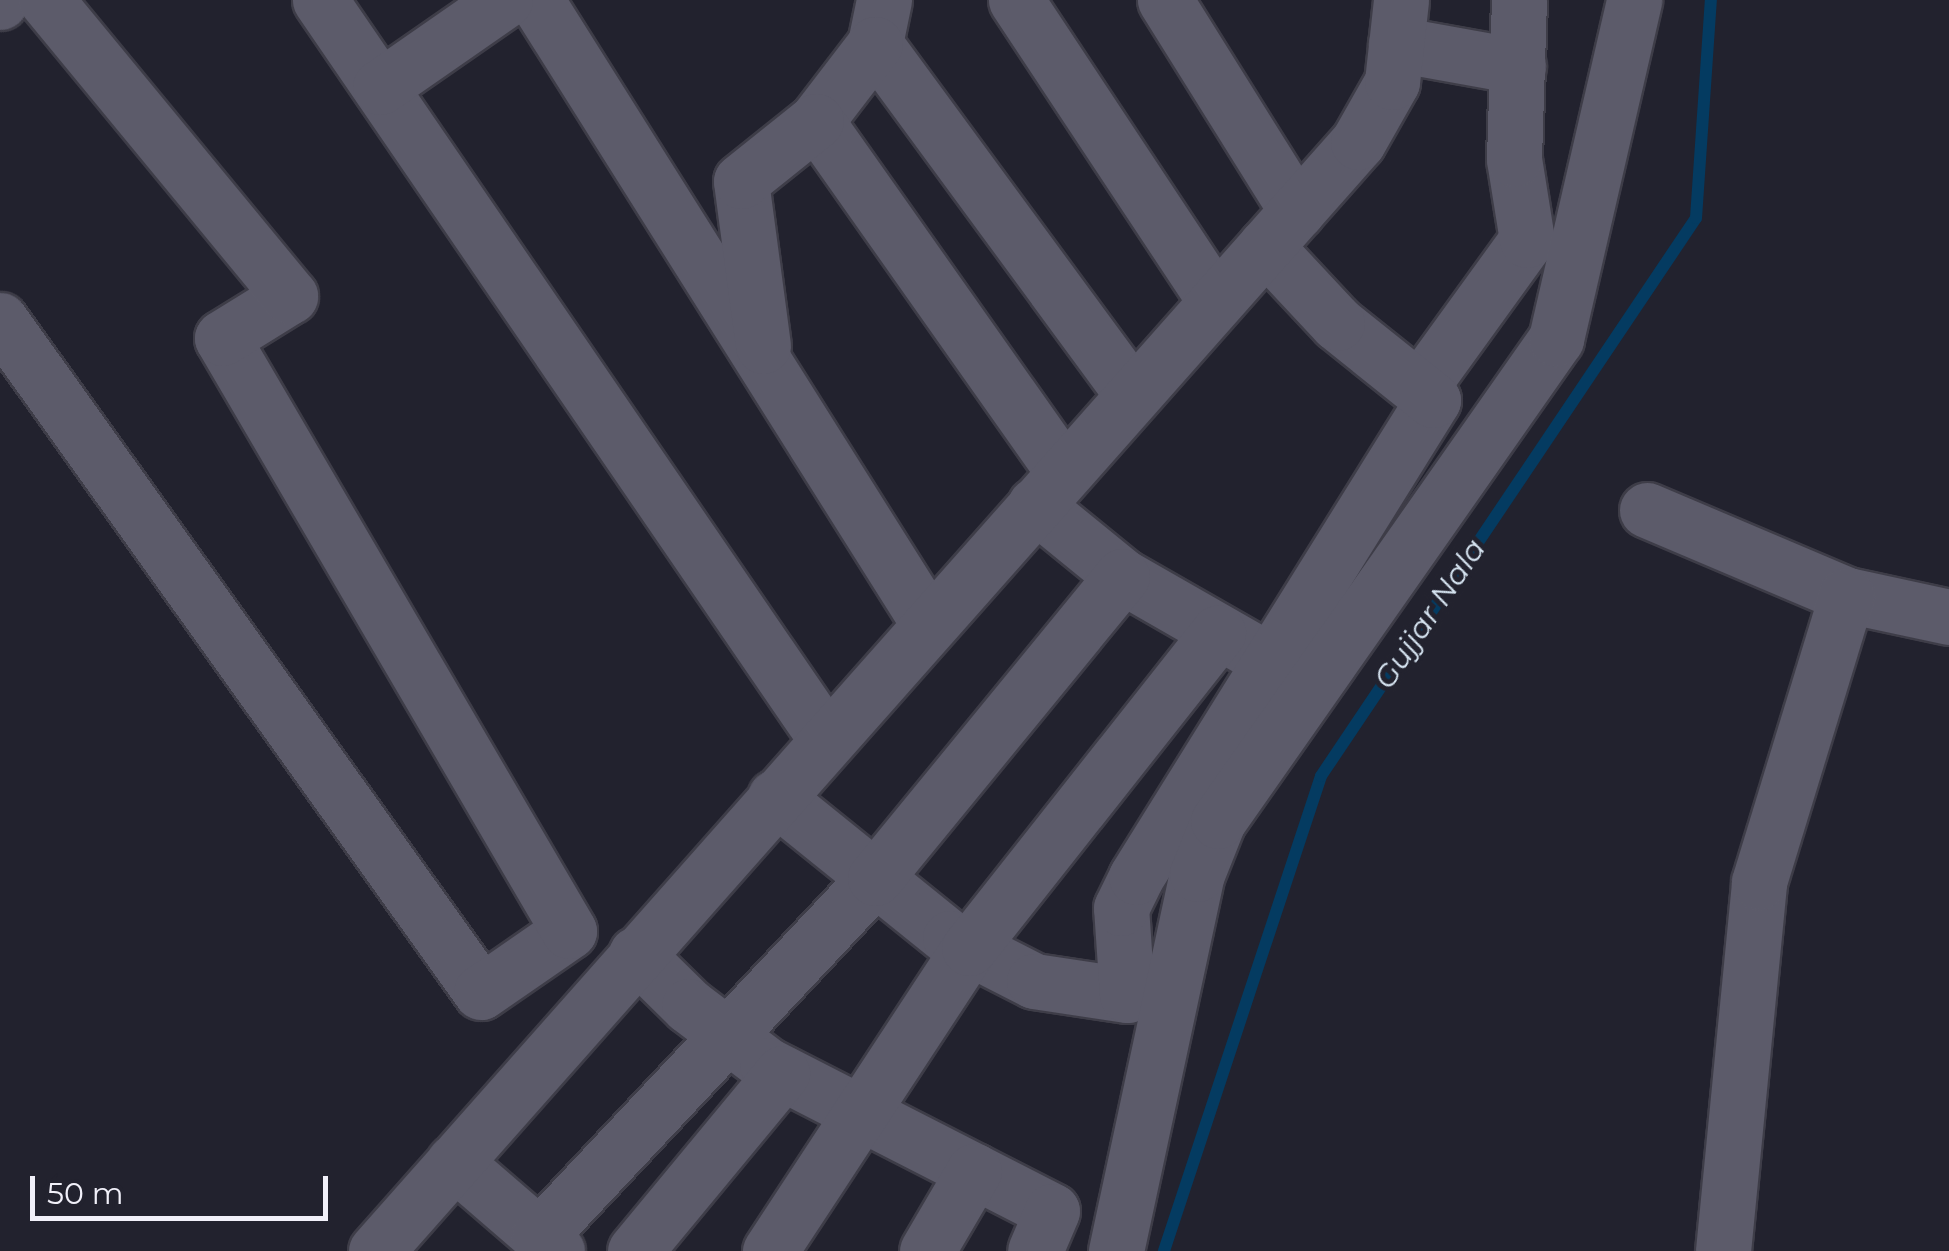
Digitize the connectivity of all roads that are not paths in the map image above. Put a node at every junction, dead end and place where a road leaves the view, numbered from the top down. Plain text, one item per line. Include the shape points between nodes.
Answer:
1 (46, 0) edge
2 (320, 0) edge
3 (506, 0) edge
4 (536, 0) edge
5 (1016, 0) edge
6 (1165, 0) edge
7 (1519, 0) edge
8 (1634, 0) edge
9 (880, 22) edge
10 (1398, 22) edge
11 (1518, 66) junction
12 (380, 88) junction
13 (816, 120) junction
14 (1281, 229) junction
15 (1216, 302) junction
16 (0, 320) edge
17 (766, 364) junction
18 (1419, 388) junction
19 (1132, 395) junction
20 (1049, 488) junction
21 (1647, 510) dead end
22 (1122, 576) junction
23 (1847, 594) junction
24 (1949, 618) edge
25 (929, 624) junction
26 (1218, 632) junction
27 (1272, 660) junction
28 (826, 739) junction
29 (774, 797) junction
30 (875, 878) junction
31 (970, 948) junction
32 (636, 954) junction
33 (728, 1038) junction
34 (782, 1072) junction
35 (859, 1112) junction
36 (454, 1162) junction
37 (974, 1171) junction
38 (548, 1244) edge
39 (376, 1251) edge
40 (635, 1251) edge
41 (770, 1251) edge
42 (927, 1251) edge
43 (1035, 1251) edge
44 (1116, 1251) edge
45 (1724, 1251) edge

1 - 16 street via 290,296 222,338 570,931 481,992
2 - 12 street
3 - 12 street
4 - 17 street
5 - 15 street
6 - 14 street
7 - 11 street
8 - 44 street via 1556,339 1218,822 1197,874
9 - 13 street
9 - 19 street
10 - 11 street
10 - 14 street via 1392,82 1358,142
11 - 18 street via 1514,158 1527,240
12 - 28 street
13 - 17 street via 740,181
13 - 20 street
14 - 15 street
14 - 18 street via 1337,323
15 - 19 street
17 - 25 street
18 - 27 street via 1433,400
19 - 20 street
20 - 22 street
20 - 25 street
21 - 23 street
22 - 26 street
22 - 30 street
23 - 24 street
23 - 45 street via 1759,882
25 - 28 street
26 - 27 street
26 - 31 street
27 - 31 street via 1122,908 1128,996 1034,981
28 - 29 street
29 - 30 street
29 - 32 street
30 - 31 street
30 - 33 street
31 - 35 street
32 - 33 street
32 - 36 street
33 - 34 street
33 - 38 street
34 - 35 street
34 - 40 street
35 - 37 street
35 - 41 street
36 - 38 street
36 - 39 street
37 - 42 street
37 - 43 street via 1052,1211

